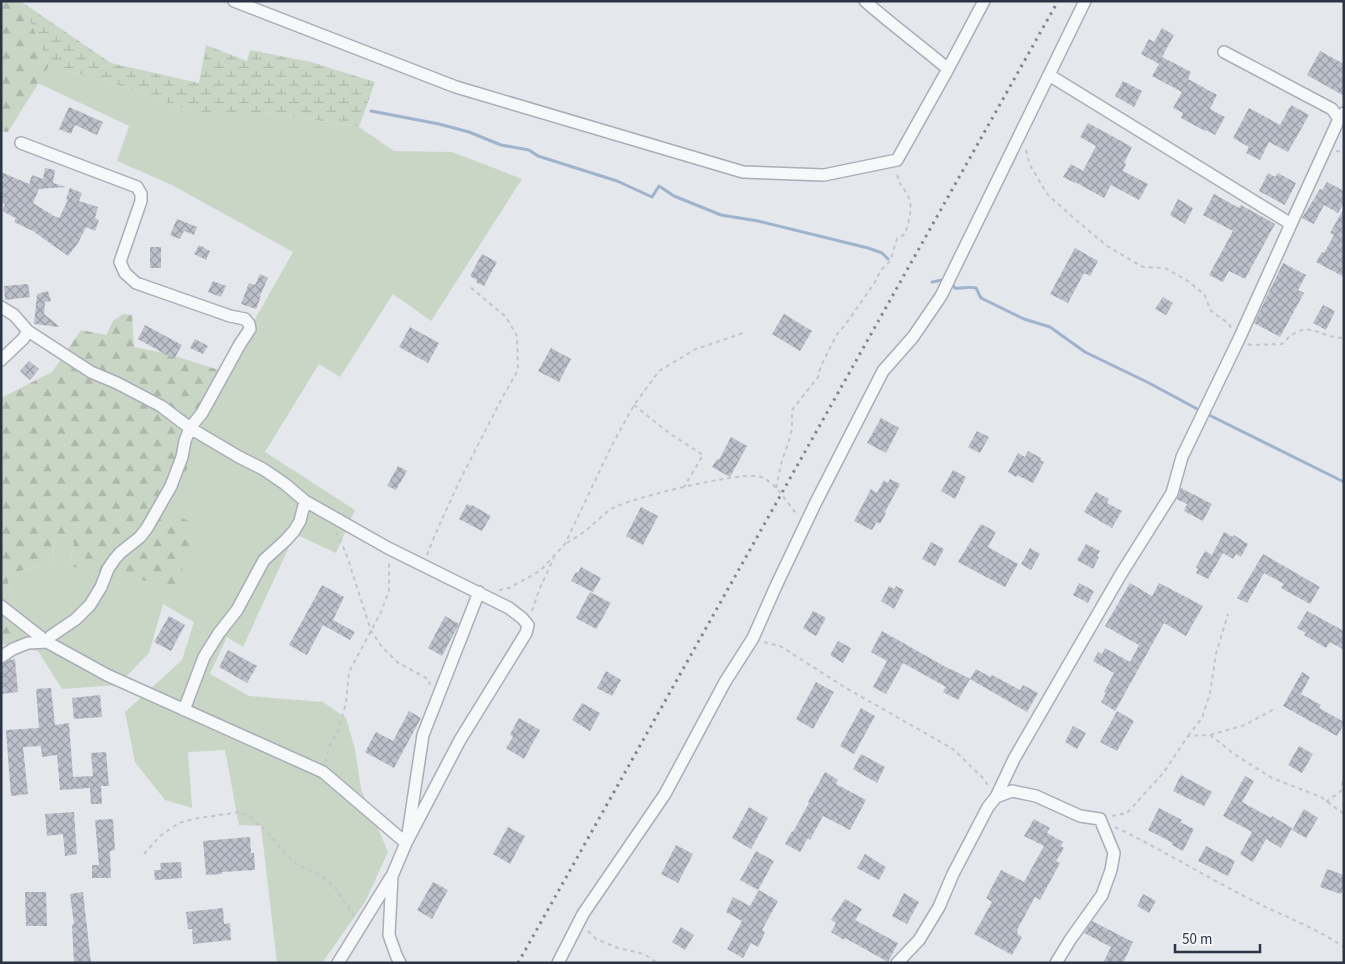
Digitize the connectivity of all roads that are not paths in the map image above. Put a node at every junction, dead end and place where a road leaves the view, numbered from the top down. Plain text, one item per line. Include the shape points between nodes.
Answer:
1 (234, 1) edge
2 (865, 1) edge
3 (984, 1) edge
4 (1085, 1) edge
5 (1224, 52) dead end
6 (948, 69) junction
7 (1049, 75) junction
8 (1342, 116) edge
9 (21, 143) dead end
10 (1291, 224) junction
11 (1, 307) edge
12 (28, 332) junction
13 (1, 360) edge
14 (190, 428) junction
15 (305, 501) junction
16 (478, 592) junction
17 (1, 606) edge
18 (47, 642) junction
19 (1, 657) edge
20 (184, 710) junction
21 (996, 797) junction
22 (406, 843) junction
23 (392, 876) junction
24 (338, 963) edge
25 (400, 963) edge
26 (558, 963) edge
27 (897, 963) edge
28 (1056, 963) edge

1 - 6 street via 456,87 743,172 824,175 897,160
2 - 6 street
3 - 6 street
4 - 7 street
5 - 8 street
7 - 10 street
7 - 26 street via 941,296 913,337 883,371 801,532 753,638 725,682 662,799 583,914
8 - 10 street
9 - 14 street via 137,187 141,201 120,262 125,273 136,282 245,319 249,324 250,329
10 - 21 street via 1182,458 1172,492 1014,759
11 - 12 street via 14,315
12 - 13 street
12 - 14 street via 90,372 117,382 161,406
14 - 15 street via 263,469
14 - 18 street via 171,486 147,528 114,560 90,605
15 - 16 street via 388,548
15 - 20 street via 294,531 264,560 204,657
16 - 22 street via 423,735
16 - 22 street via 522,618 528,625 526,633 460,740
17 - 18 street
18 - 19 street via 28,643
18 - 20 street via 107,675
20 - 22 street via 323,772
21 - 27 street via 934,915 919,940
21 - 28 street via 1012,791 1036,796 1080,816 1100,819 1114,853 1102,895
22 - 23 street
23 - 24 street
23 - 25 street via 390,935

